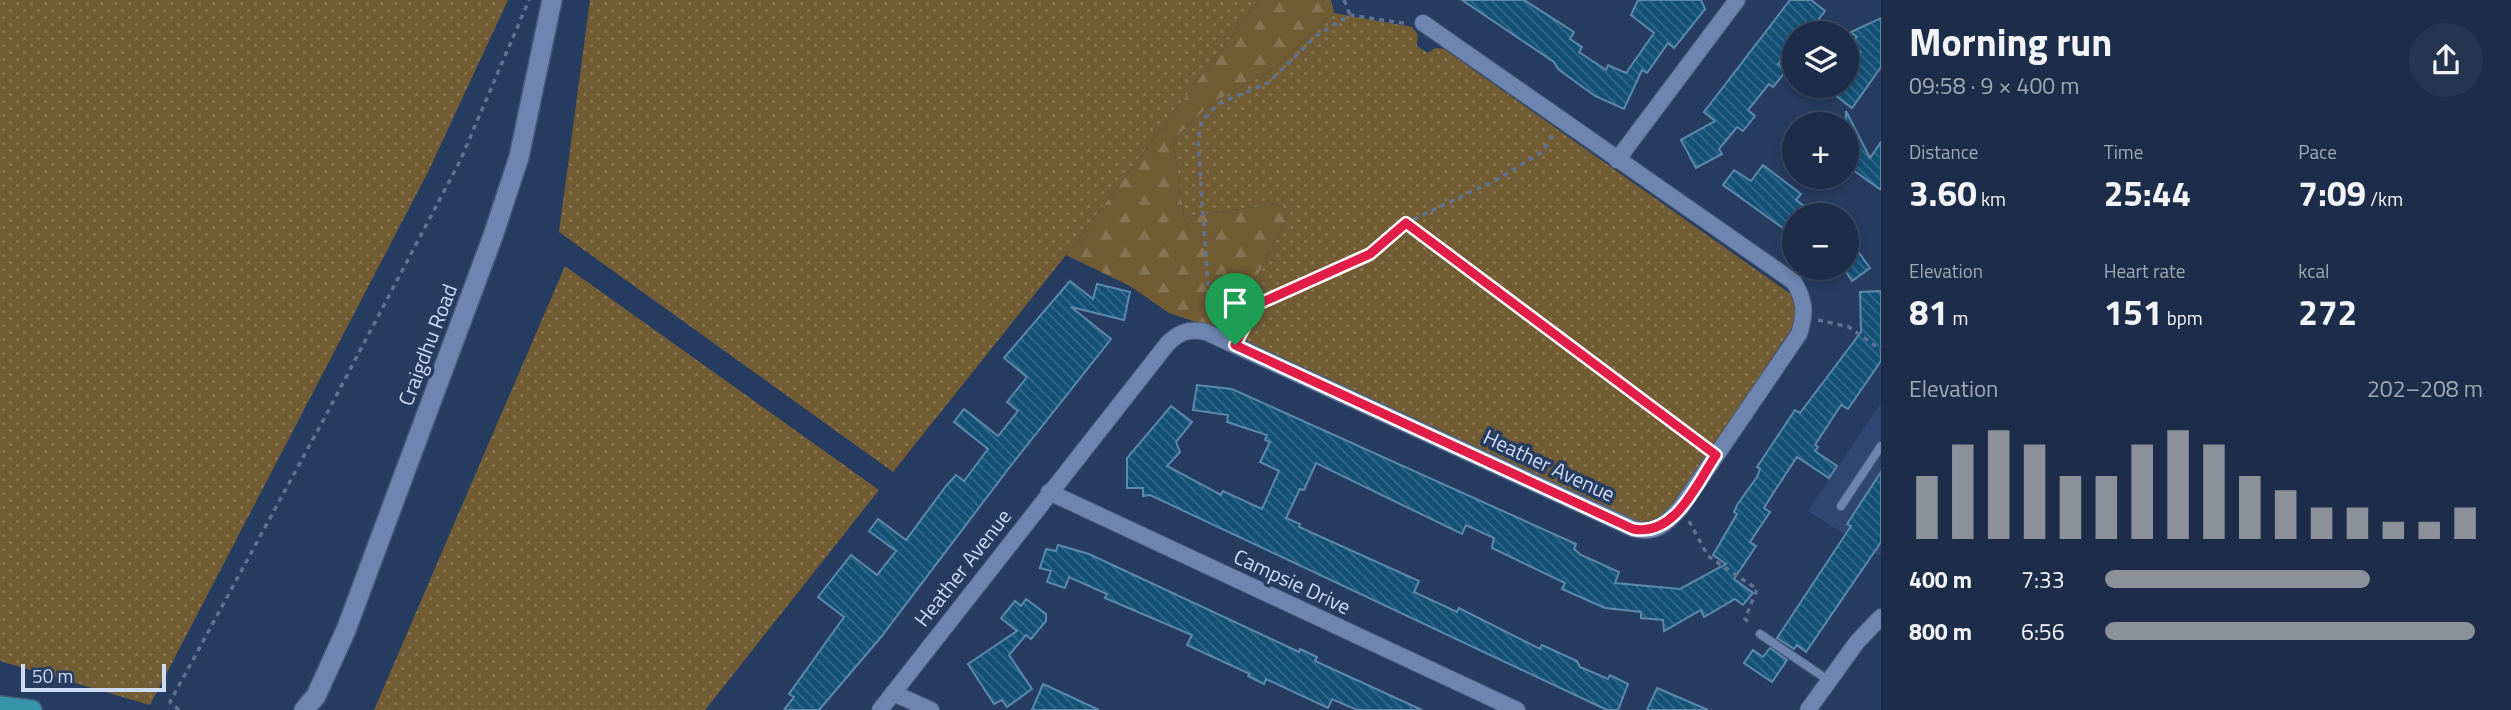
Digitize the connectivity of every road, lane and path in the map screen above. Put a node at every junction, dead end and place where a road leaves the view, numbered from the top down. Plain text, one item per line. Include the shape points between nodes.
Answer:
1 (529, 0) edge
2 (552, 0) edge
3 (1344, 0) edge
4 (1737, 0) edge
5 (1350, 15) junction
6 (1423, 23) joint
7 (1563, 121) junction
8 (1617, 160) junction
9 (1406, 223) junction
10 (1804, 316) junction
11 (1206, 332) junction
12 (1235, 345) junction
13 (1881, 350) edge
14 (1881, 446) edge
15 (1716, 455) junction
16 (1049, 492) junction
17 (1841, 506) dead end
18 (1681, 507) junction
19 (1881, 617) edge
20 (1760, 634) joint
21 (1828, 680) junction
22 (893, 693) junction
23 (312, 705) edge
24 (0, 706) edge
25 (32, 710) edge
26 (179, 710) edge
27 (880, 710) edge
28 (931, 710) edge
29 (1517, 710) edge
30 (1808, 710) edge

1 - 26 path via 460,161 170,702
2 - 23 main road, Craigdhu Road via 519,157 494,236 346,629
3 - 5 path
4 - 8 street
5 - 6 path
5 - 11 path via 1316,36 1268,83 1218,104 1202,121 1198,140 1211,312
6 - 7 street
7 - 8 street
7 - 9 path via 1542,152 1498,179
8 - 10 street via 1794,282 1803,299
9 - 12 path via 1370,254 1256,305
9 - 15 path
10 - 13 path via 1849,327
10 - 15 street, Heather Avenue via 1799,334
11 - 12 street, Heather Avenue
11 - 16 street, Heather Avenue via 1191,329 1168,343
12 - 18 street, Heather Avenue via 1633,529 1657,530
14 - 17 lane
15 - 18 street, Heather Avenue
16 - 22 street, Heather Avenue
16 - 29 street, Campsie Drive
18 - 20 path via 1708,556 1757,589 1745,619
19 - 21 street
20 - 21 lane
21 - 30 street
22 - 27 street, Heather Avenue
22 - 28 street
24 - 25 main road

